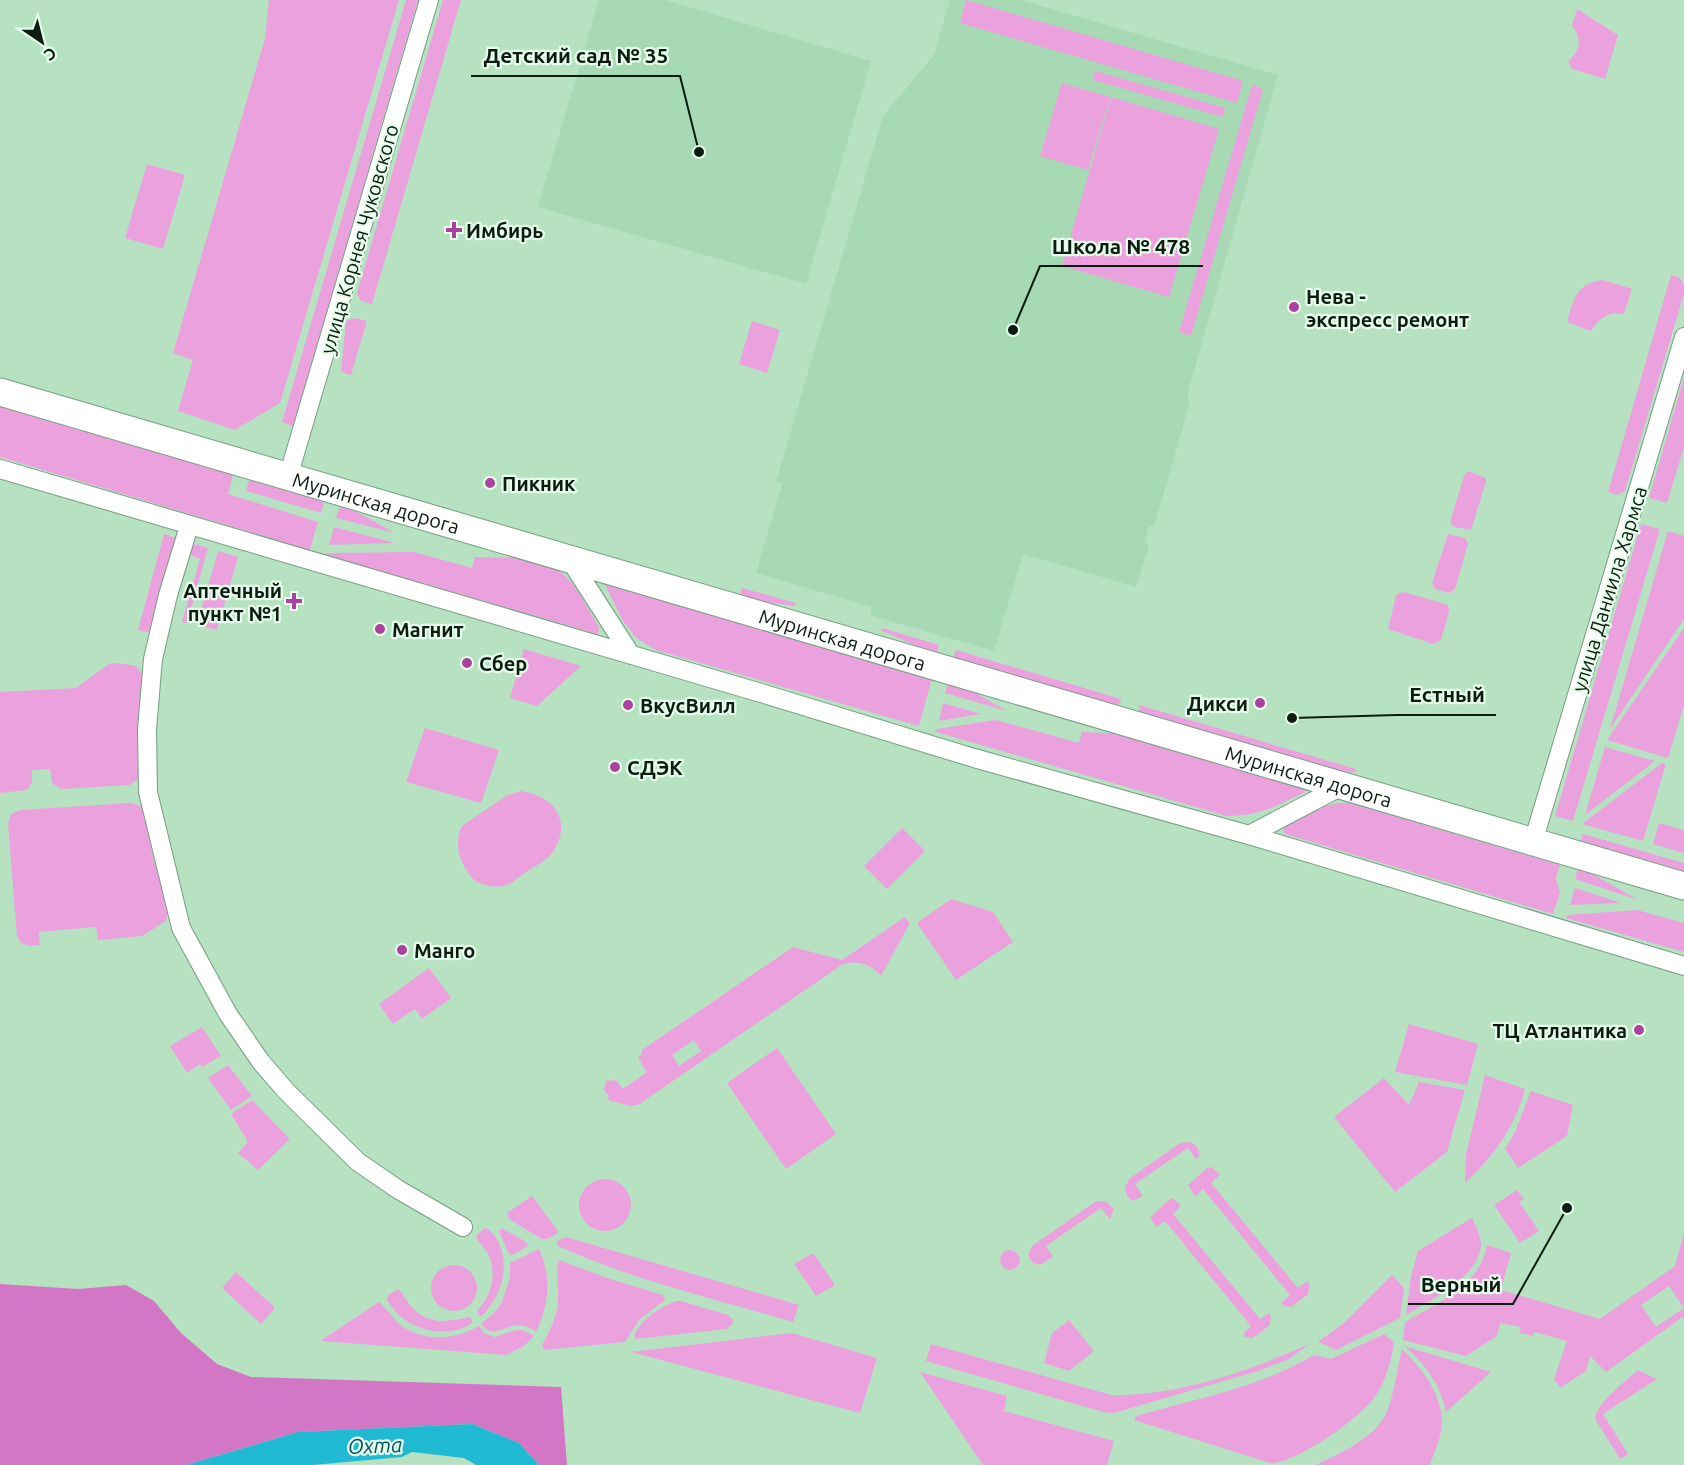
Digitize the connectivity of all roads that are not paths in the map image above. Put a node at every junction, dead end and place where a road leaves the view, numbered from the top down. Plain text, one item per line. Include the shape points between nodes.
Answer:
1 (429, 0) edge
2 (1684, 337) edge
3 (0, 393) edge
4 (0, 469) edge
5 (288, 477) junction
6 (189, 526) junction
7 (570, 560) junction
8 (631, 655) junction
9 (1342, 786) junction
10 (1249, 835) junction
11 (1533, 842) junction
12 (1684, 886) edge
13 (1684, 966) edge
14 (463, 1227) dead end

1 - 5 street, улица Корнея Чуковского
2 - 11 street, улица Даниила Хармса
3 - 5 street, Муринская дорога
4 - 6 street
5 - 7 street, Муринская дорога
6 - 8 street
6 - 14 street via 153,659 147,729 148,792 181,928 228,1014 287,1092 358,1162
7 - 8 street
7 - 9 street, Муринская дорога
8 - 10 street
9 - 10 street
9 - 11 street, Муринская дорога
10 - 13 street
11 - 12 street, Муринская дорога

